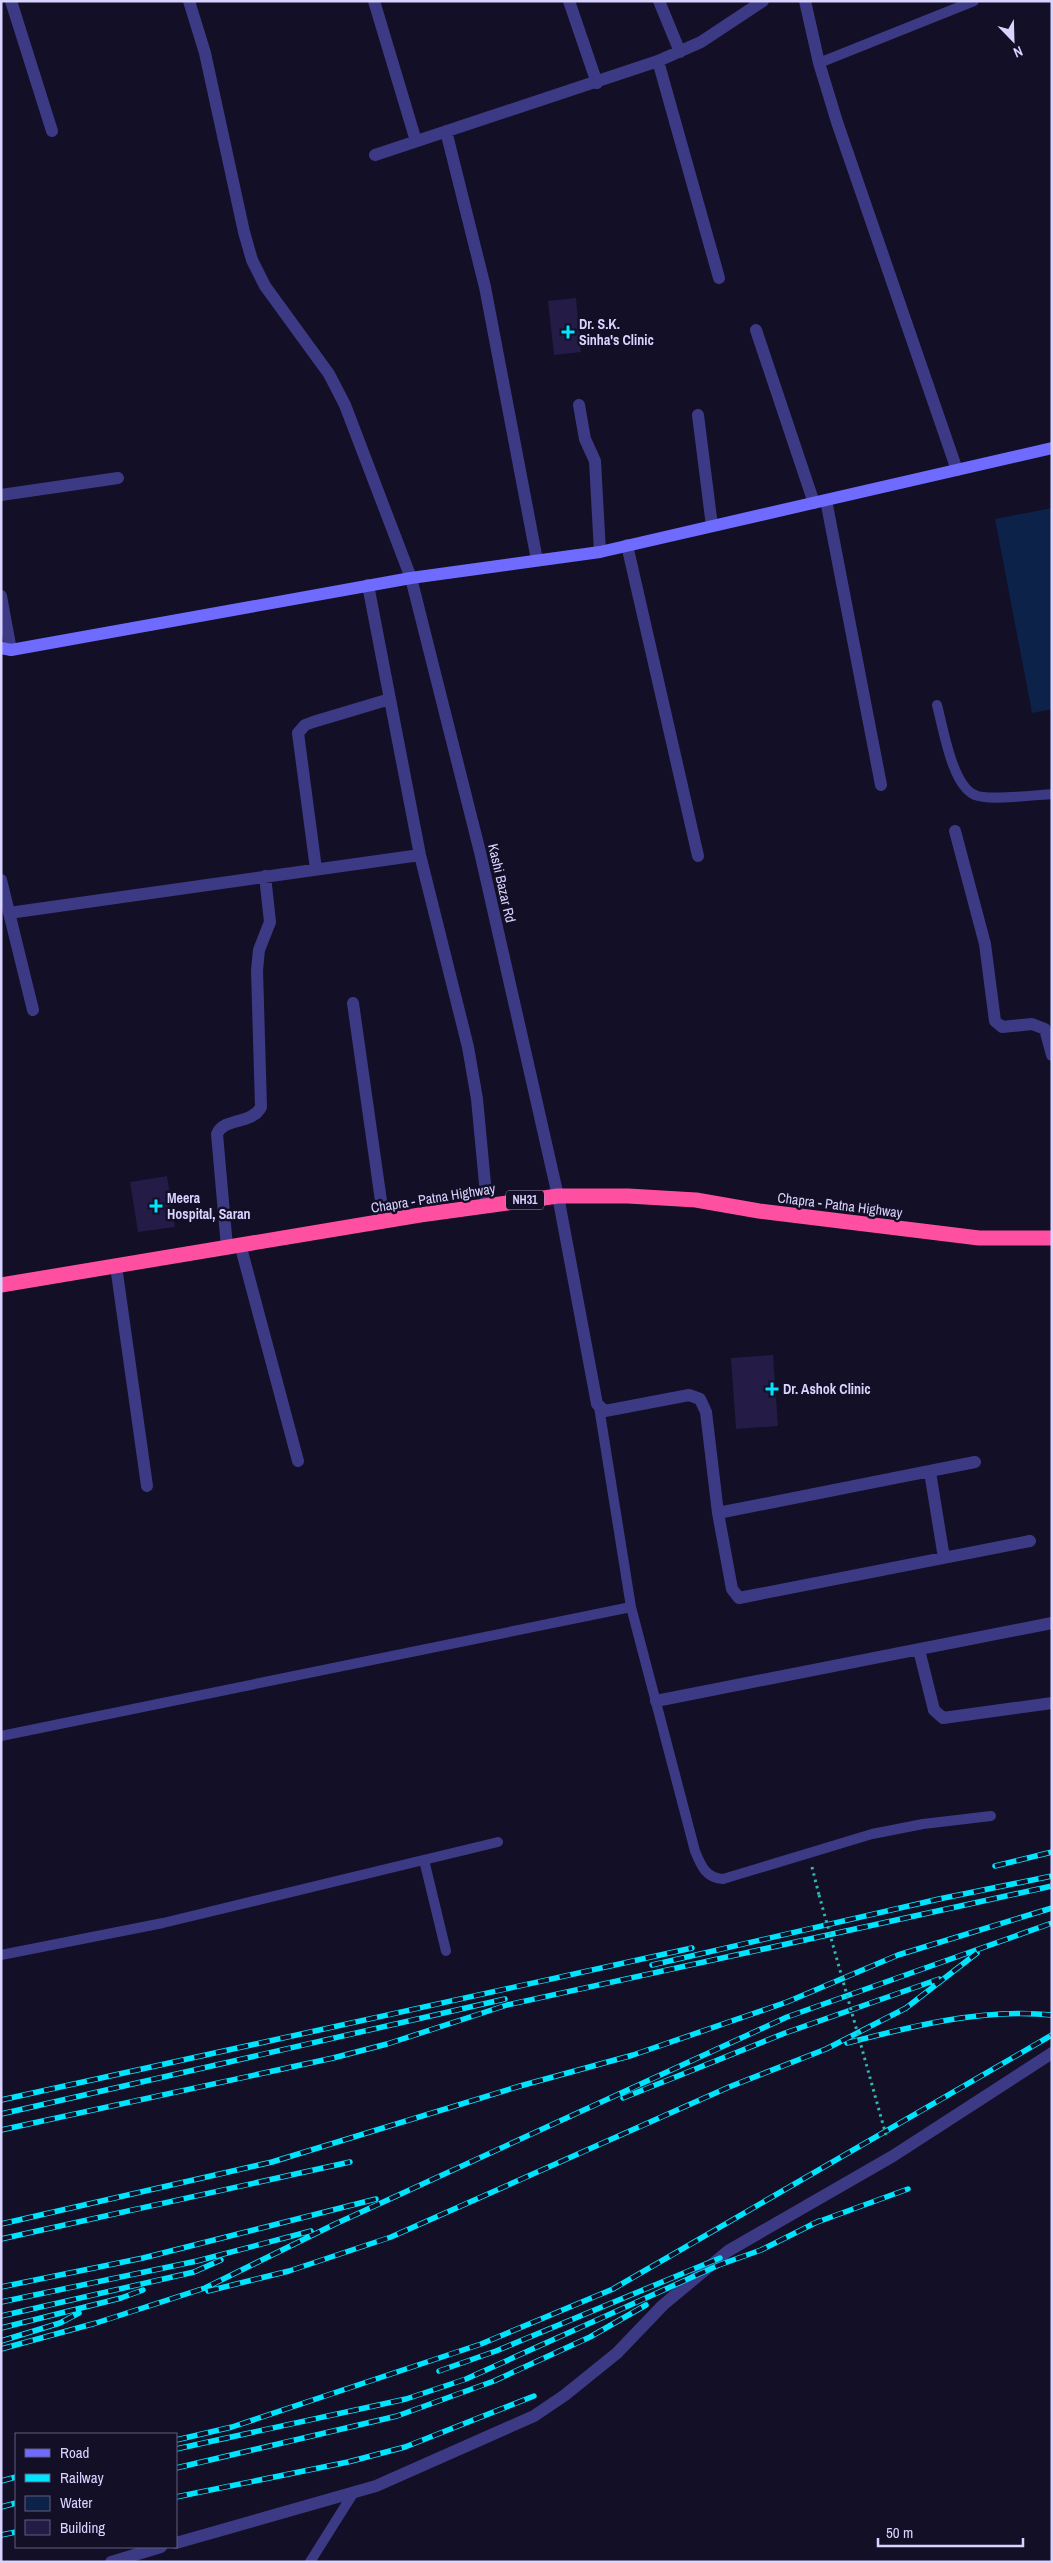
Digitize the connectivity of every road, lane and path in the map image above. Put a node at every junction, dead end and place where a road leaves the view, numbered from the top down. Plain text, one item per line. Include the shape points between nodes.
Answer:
1 (11, 1) edge
2 (190, 1) edge
3 (374, 1) edge
4 (569, 1) edge
5 (658, 1) edge
6 (763, 1) edge
7 (805, 1) edge
8 (974, 1) edge
9 (680, 52) junction
10 (658, 61) junction
11 (819, 63) junction
12 (596, 83) junction
13 (52, 131) dead end
14 (446, 132) junction
15 (416, 141) junction
16 (375, 155) dead end
17 (719, 278) dead end
18 (756, 330) dead end
19 (578, 405) dead end
20 (698, 415) dead end
21 (1052, 448) edge
22 (957, 470) junction
23 (118, 478) dead end
24 (1, 495) edge
25 (820, 502) junction
26 (712, 526) junction
27 (627, 545) junction
28 (600, 552) junction
29 (537, 560) junction
30 (411, 578) junction
31 (368, 586) junction
32 (1, 596) edge
33 (6, 649) edge
34 (390, 699) junction
35 (937, 705) dead end
36 (882, 786) dead end
37 (1052, 794) edge
38 (955, 831) dead end
39 (420, 855) junction
40 (698, 856) dead end
41 (316, 869) junction
42 (265, 876) junction
43 (1, 880) edge
44 (9, 913) junction
45 (353, 1003) dead end
46 (33, 1010) dead end
47 (1052, 1055) edge
48 (558, 1196) junction
49 (487, 1205) junction
50 (384, 1222) junction
51 (1052, 1238) edge
52 (234, 1246) junction
53 (116, 1266) junction
54 (1, 1285) edge
55 (599, 1407) junction
56 (298, 1461) dead end
57 (975, 1462) dead end
58 (930, 1472) junction
59 (147, 1486) dead end
60 (718, 1514) junction
61 (1030, 1541) dead end
62 (944, 1558) junction
63 (631, 1608) junction
64 (1052, 1622) edge
65 (918, 1650) junction
66 (656, 1701) junction
67 (1052, 1703) edge
68 (1, 1736) edge
69 (991, 1816) dead end
70 (498, 1842) dead end
71 (809, 1854) junction
72 (424, 1860) junction
73 (446, 1951) dead end
74 (1, 1955) edge
75 (1052, 2053) edge
76 (886, 2135) dead end
77 (354, 2492) junction
78 (178, 2542) edge
79 (159, 2548) edge
80 (111, 2562) edge
81 (310, 2562) edge

1 - 13 street
2 - 30 street, Kashi Bazar Rd via 252,260 265,286 329,374 346,405
3 - 15 street
4 - 12 street
5 - 9 street
6 - 9 street
7 - 11 street
8 - 11 lane
9 - 10 street
10 - 12 street
10 - 17 street
11 - 22 street
12 - 14 street
14 - 15 street
14 - 29 street via 488,303
15 - 16 street
18 - 25 street
19 - 28 street via 585,439 595,461
20 - 26 street
21 - 22 street
22 - 25 street
23 - 24 street
25 - 26 street
25 - 36 street
26 - 27 street
27 - 28 street
27 - 40 street
28 - 29 street
29 - 30 street
30 - 31 street
30 - 48 street, Kashi Bazar Rd via 480,852
31 - 33 street
31 - 34 street
32 - 33 street
34 - 39 street
34 - 41 street via 313,722 298,733
35 - 37 lane via 955,771 968,791 982,797
38 - 47 street via 986,944 995,1022 1002,1027 1032,1024 1045,1029
39 - 41 street
39 - 49 street via 468,1047 477,1099
41 - 42 street
42 - 44 street
42 - 52 street via 270,922 259,950 258,970 261,1107 253,1116 221,1127 217,1134
43 - 44 street
44 - 46 street
45 - 50 street
48 - 49 highway, Chapra - Patna Highway / NH31
48 - 51 highway, Chapra - Patna Highway / NH31 via 696,1200 759,1211 979,1238
48 - 55 street, Kashi Bazar Rd via 593,1390
49 - 50 highway, Chapra - Patna Highway / NH31
50 - 52 highway, Chapra - Patna Highway / NH31
52 - 53 highway, Chapra - Patna Highway / NH31
52 - 56 street
53 - 54 highway, Chapra - Patna Highway / NH31
53 - 59 street
55 - 60 street via 611,1410 689,1395 700,1400 706,1412
55 - 63 lane
57 - 58 street
58 - 60 street
58 - 62 street
60 - 62 street via 732,1589 740,1598
61 - 62 street
63 - 66 lane
63 - 68 lane
64 - 65 street
65 - 66 street
65 - 67 street via 934,1710 939,1716 949,1718
66 - 71 lane via 695,1852 709,1875 723,1879
69 - 71 lane via 895,1828
70 - 72 lane
71 - 76 path, bridge
72 - 73 lane
72 - 74 lane via 163,1923
75 - 77 street via 893,2156 728,2251 663,2305 617,2353 534,2416 376,2486
77 - 78 street
77 - 81 lane
79 - 80 street

